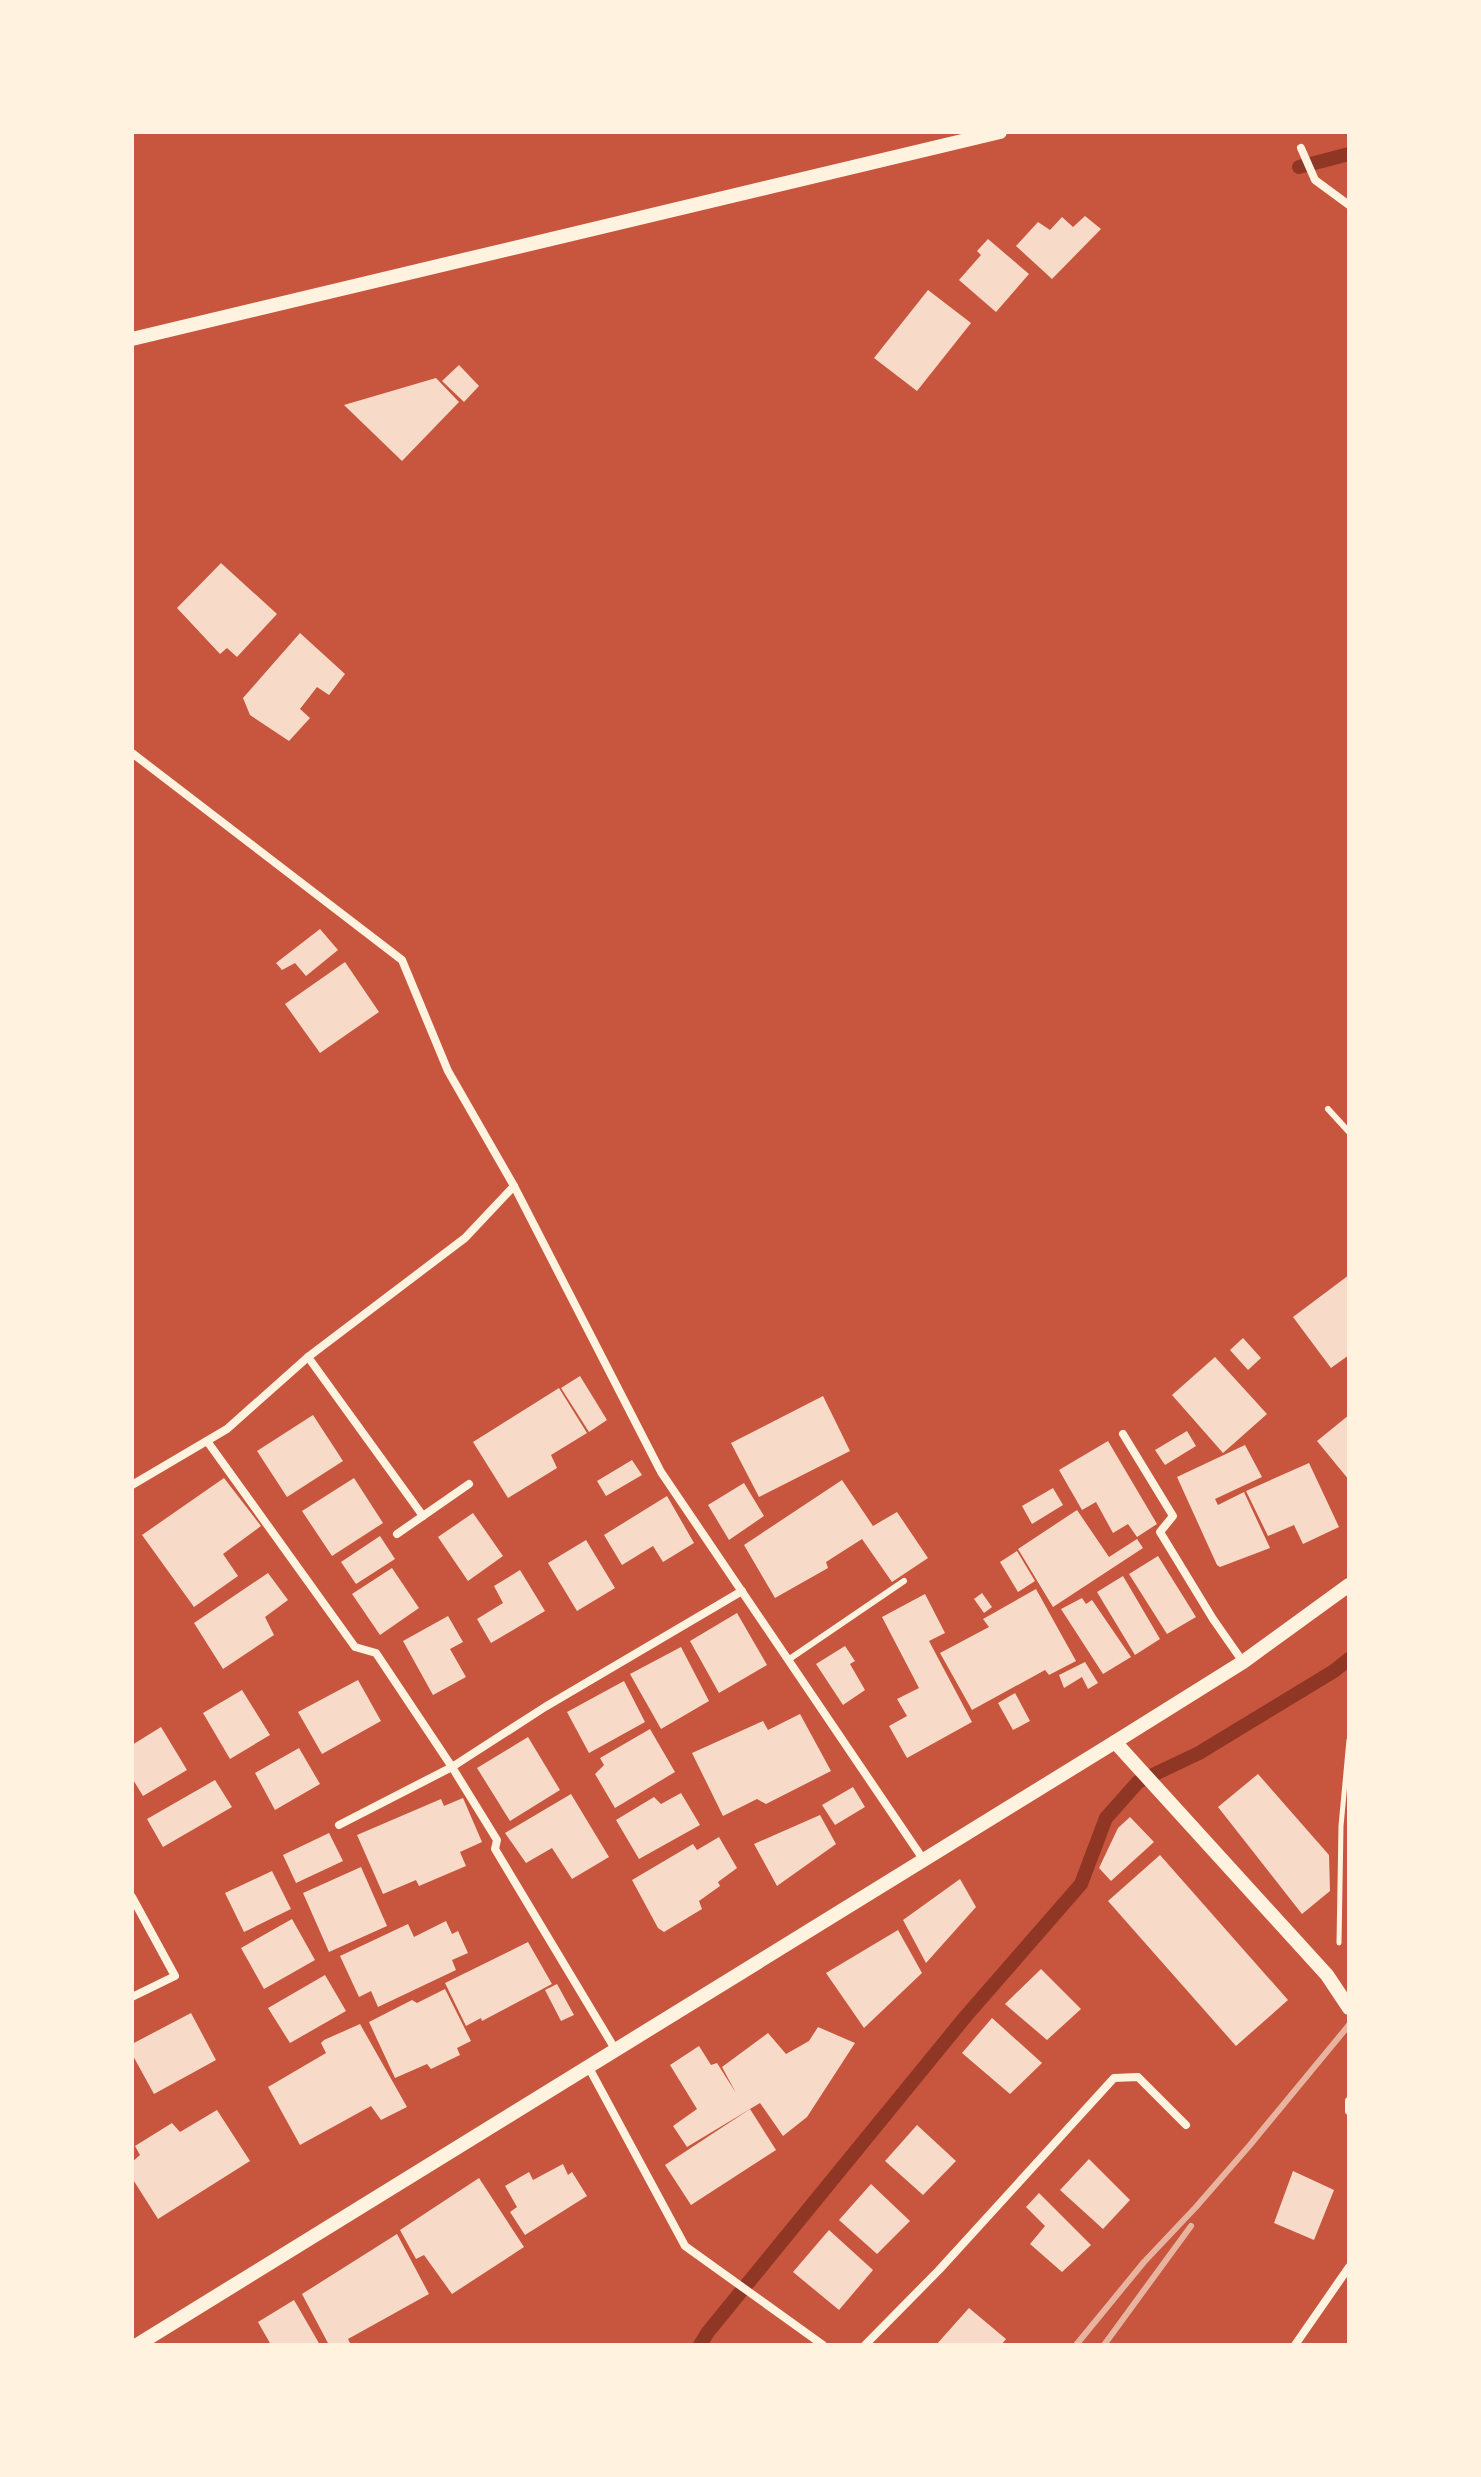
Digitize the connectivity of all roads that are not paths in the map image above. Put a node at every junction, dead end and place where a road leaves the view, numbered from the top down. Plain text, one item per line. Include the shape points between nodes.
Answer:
1 (1000, 132) edge
2 (1301, 148) dead end
3 (1349, 205) edge
4 (132, 339) edge
5 (132, 753) edge
6 (1328, 1109) dead end
7 (1349, 1132) edge
8 (514, 1186) junction
9 (308, 1357) junction
10 (1123, 1434) dead end
11 (207, 1441) junction
12 (469, 1484) dead end
13 (132, 1485) edge
14 (423, 1516) junction
15 (397, 1534) dead end
16 (904, 1581) dead end
17 (1349, 1585) edge
18 (742, 1591) junction
19 (788, 1660) junction
20 (1243, 1662) junction
21 (1115, 1742) junction
22 (452, 1767) junction
23 (339, 1825) dead end
24 (923, 1859) junction
25 (132, 1897) edge
26 (132, 1997) edge
27 (1349, 2008) edge
28 (615, 2049) junction
29 (588, 2066) junction
30 (1349, 2101) edge
31 (1349, 2111) edge
32 (1186, 2125) dead end
33 (1349, 2267) edge
34 (137, 2345) edge
35 (823, 2345) edge
36 (865, 2345) edge
37 (1295, 2345) edge

1 - 4 street
2 - 3 street via 1315,180
5 - 8 street via 402,960 448,1071
6 - 7 lane
8 - 9 street via 465,1238
8 - 18 street via 661,1472
9 - 11 street
9 - 14 street
10 - 20 street via 1173,1516 1160,1532
11 - 13 street
11 - 22 street via 355,1647 376,1653
12 - 14 street
14 - 15 street
16 - 19 lane
17 - 20 street
18 - 19 street
18 - 22 street
19 - 24 street
20 - 21 street
21 - 24 street
21 - 27 street via 1327,1975
22 - 23 street
22 - 28 street
24 - 28 street
25 - 26 street via 175,1976
28 - 29 street
29 - 34 street
29 - 35 street via 685,2246
30 - 31 street
32 - 36 street via 1138,2077 1114,2078
33 - 37 street

